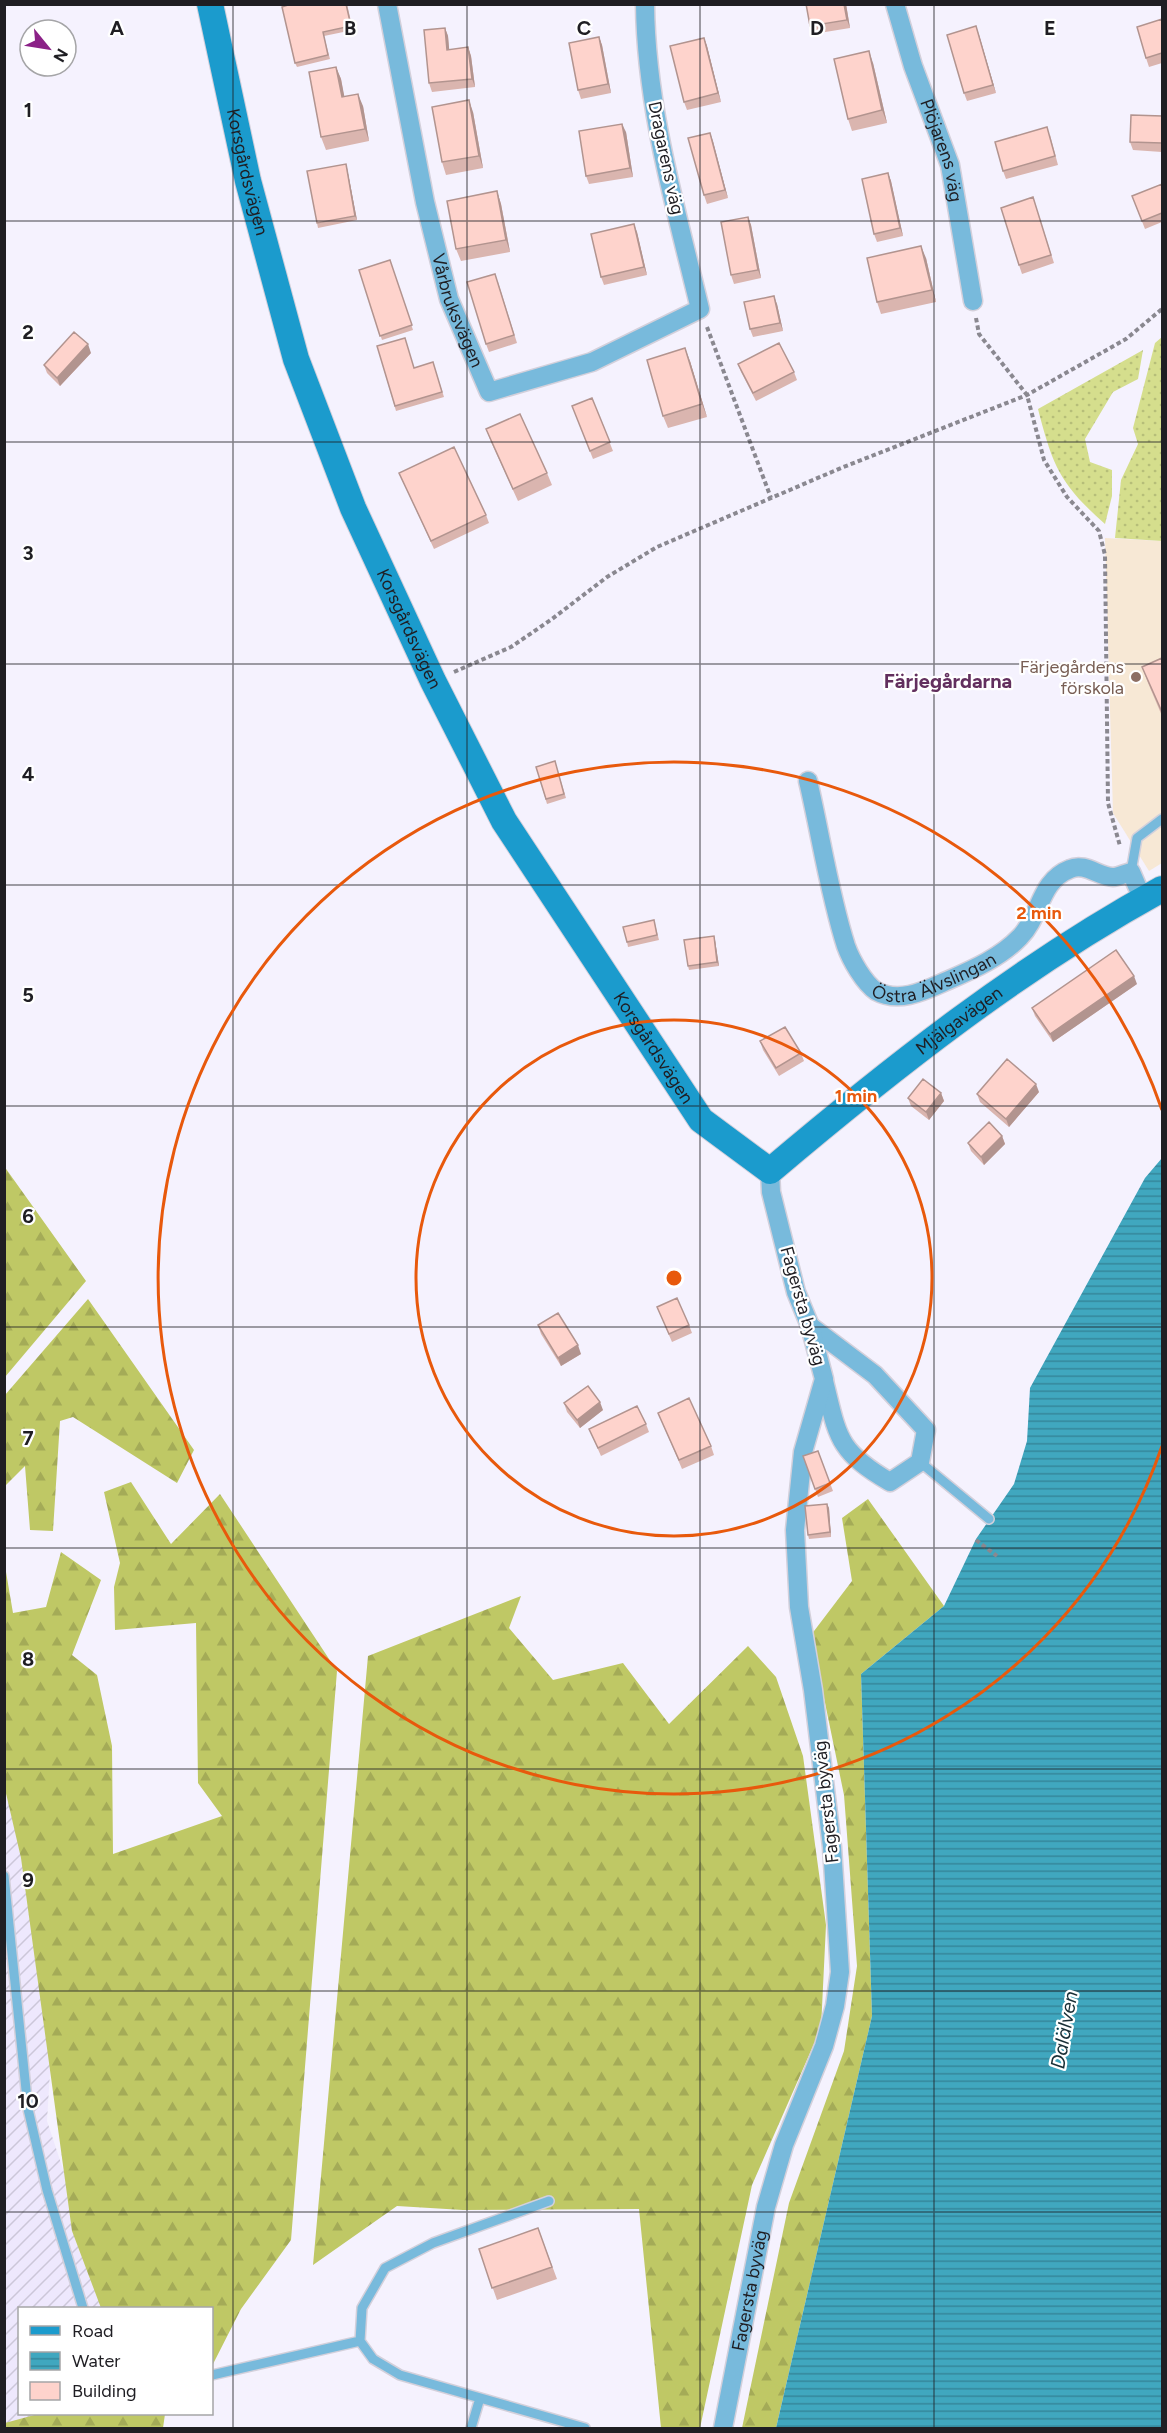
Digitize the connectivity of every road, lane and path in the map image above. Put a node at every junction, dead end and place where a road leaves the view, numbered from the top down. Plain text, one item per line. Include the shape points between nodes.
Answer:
1 (210, 4) edge
2 (387, 4) edge
3 (645, 4) edge
4 (895, 4) edge
5 (973, 301) joint
6 (700, 309) junction
7 (1162, 309) edge
8 (1027, 395) junction
9 (771, 498) junction
10 (433, 681) junction
11 (808, 781) dead end
12 (1162, 819) edge
13 (1131, 872) junction
14 (1153, 895) edge
15 (770, 1171) junction
16 (810, 1326) junction
17 (824, 1379) junction
18 (920, 1462) junction
19 (989, 1519) dead end
20 (976, 1539) dead end
21 (997, 1556) dead end
22 (4, 1876) edge
23 (549, 2201) dead end
24 (83, 2307) edge
25 (360, 2341) junction
26 (213, 2375) edge
27 (480, 2398) junction
28 (471, 2428) edge
29 (585, 2428) edge
30 (723, 2428) edge

1 - 10 street, Korsgårdsvägen via 248,181 296,359 353,508
2 - 6 street, Vårbruksvägen via 425,202 449,299 489,392 592,362
3 - 6 street, Dragarens väg via 646,54 668,174
4 - 5 street, Plöjarens väg via 913,66 950,165
5 - 8 path via 979,334
6 - 9 path
7 - 8 path via 1126,339
8 - 9 path
8 - 13 path via 1044,460 1067,497 1099,531 1105,555 1108,803
9 - 10 path via 657,547 607,577 511,647
10 - 15 street, Korsgårdsvägen via 504,821 701,1120
11 - 13 street, Östra Älvslingan via 847,948 866,981 889,996 926,990 984,964 1020,938 1055,876 1072,867 1113,877
12 - 13 lane via 1137,838
13 - 14 street
14 - 15 street, Mjälgavägen via 1022,974 872,1084
15 - 16 street, Fagersta byväg via 771,1192 796,1292
16 - 17 street, Fagersta byväg
16 - 18 street via 875,1374 926,1430
17 - 18 street via 837,1435 861,1465 890,1482
17 - 30 street, Fagersta byväg via 803,1452 795,1530 799,1607 832,1846 840,1972 824,2046 784,2145 766,2207
18 - 19 lane
20 - 21 path
22 - 24 lane via 28,2109 47,2190
23 - 25 lane via 433,2243 385,2268 362,2308
25 - 26 lane
25 - 27 lane via 373,2359 400,2375
27 - 28 lane
27 - 29 lane

